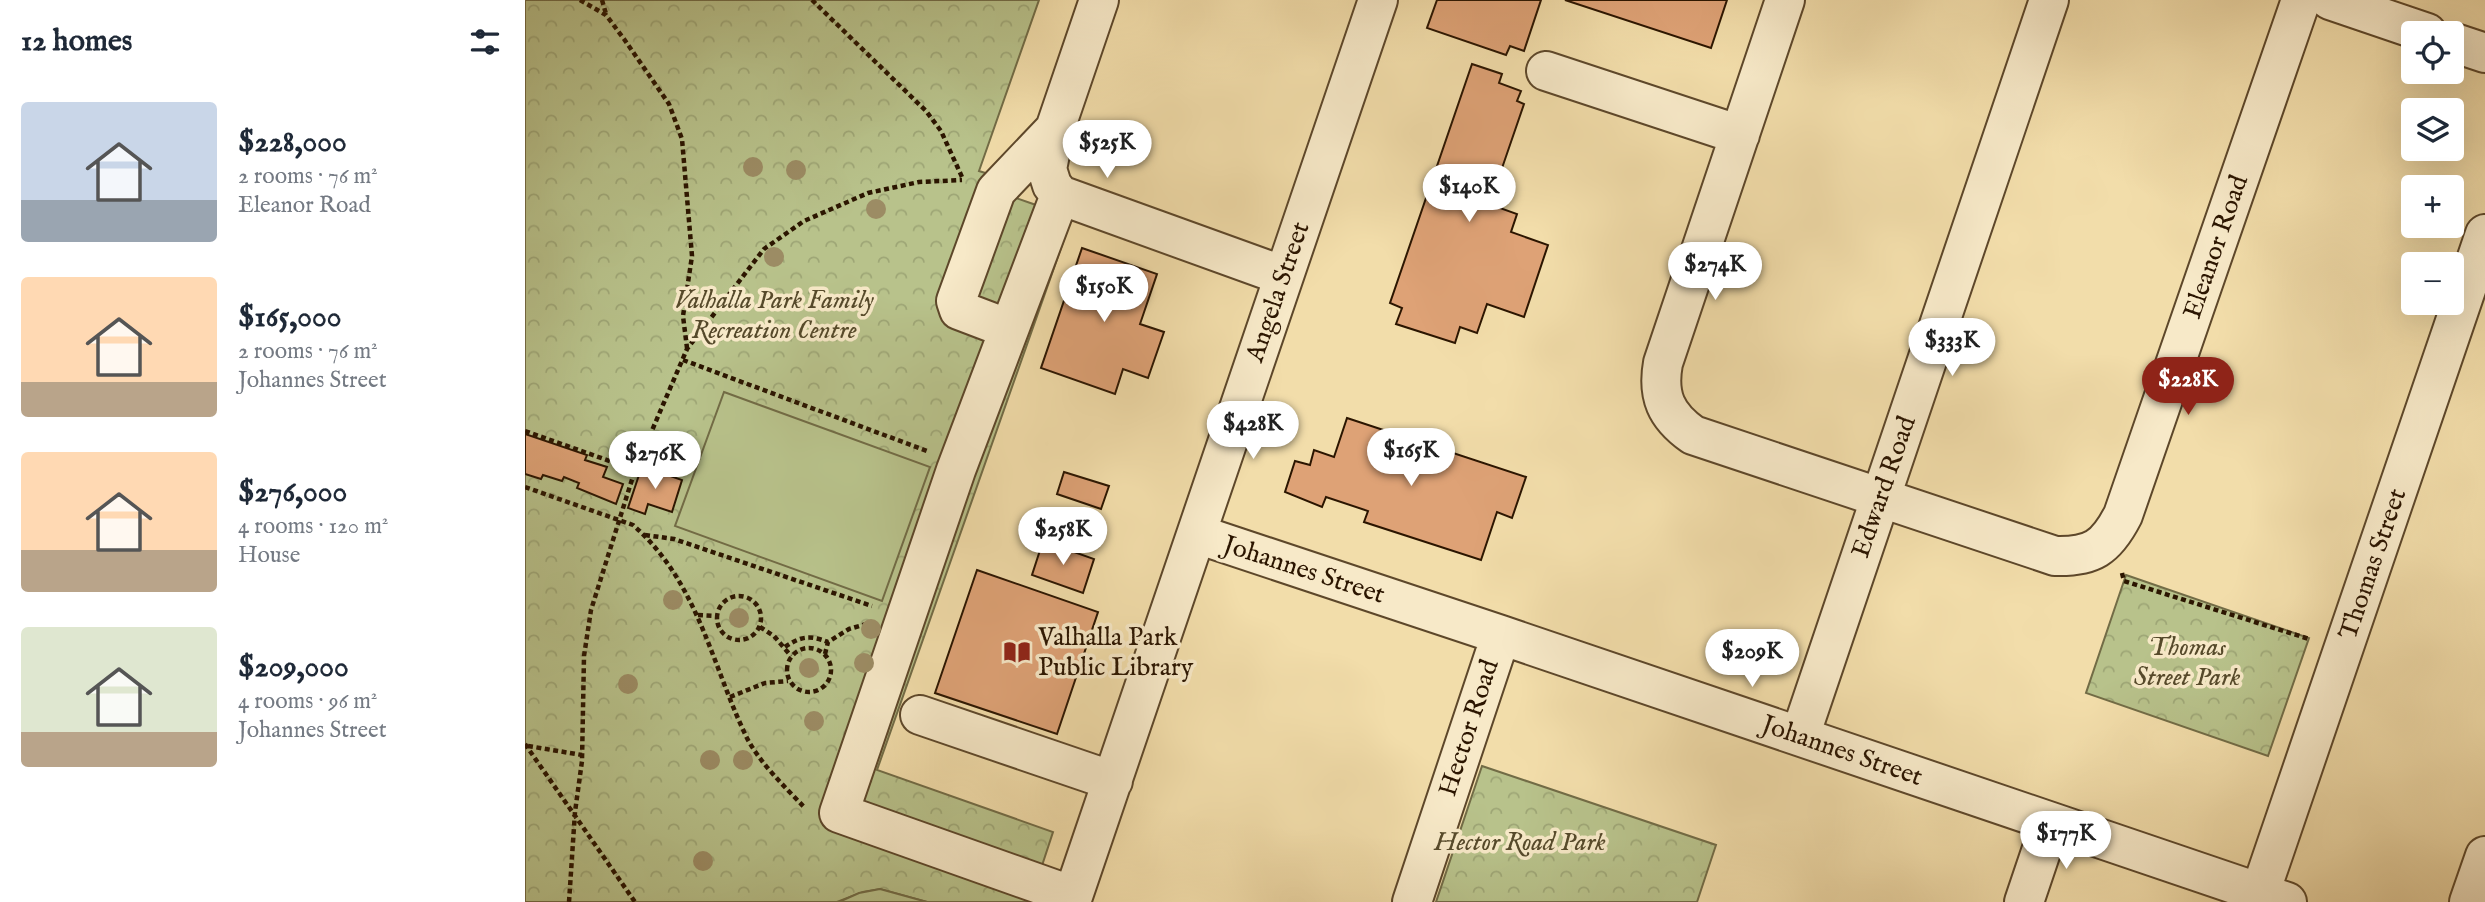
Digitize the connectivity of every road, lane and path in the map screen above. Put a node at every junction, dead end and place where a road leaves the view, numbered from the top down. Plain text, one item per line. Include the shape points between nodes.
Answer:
1 (580, 0) edge
2 (602, 0) edge
3 (812, 0) edge
4 (1099, 0) edge
5 (1378, 0) edge
6 (1785, 0) edge
7 (2049, 0) edge
8 (2301, 0) edge
9 (2330, 0) edge
10 (606, 15) junction
11 (2401, 24) edge
12 (2464, 46) edge
13 (2485, 53) edge
14 (1546, 71) dead end
15 (1055, 129) junction
16 (1740, 135) junction
17 (978, 189) junction
18 (1061, 195) junction
19 (2485, 234) edge
20 (1284, 276) junction
21 (1009, 330) junction
22 (687, 349) junction
23 (683, 360) junction
24 (525, 431) edge
25 (635, 470) junction
26 (956, 470) junction
27 (525, 487) edge
28 (1880, 498) junction
29 (1197, 534) junction
30 (645, 535) junction
31 (2113, 535) junction
32 (890, 612) junction
33 (698, 615) junction
34 (716, 616) junction
35 (760, 627) junction
36 (1501, 635) junction
37 (828, 642) junction
38 (785, 647) junction
39 (2343, 650) junction
40 (825, 654) junction
41 (791, 656) junction
42 (788, 681) junction
43 (730, 697) junction
44 (919, 715) dead end
45 (1800, 736) junction
46 (526, 745) edge
47 (582, 755) junction
48 (1112, 781) junction
49 (575, 812) junction
50 (839, 813) junction
51 (2051, 822) junction
52 (2485, 856) edge
53 (2274, 897) edge
54 (1072, 899) edge
55 (569, 902) edge
56 (635, 902) edge
57 (1412, 902) edge
58 (2024, 902) edge
59 (2469, 902) edge

1 - 10 path
2 - 10 path
3 - 17 path via 926,111
4 - 15 street
5 - 20 street, Angela Street
6 - 16 street
7 - 28 street, Edward Road
8 - 31 street, Eleanor Road
9 - 11 street
10 - 22 path via 669,104 681,139 692,256 683,316
12 - 13 street
14 - 16 street
15 - 17 street via 996,191
15 - 18 street via 1047,169
16 - 28 street via 1663,363 1663,399 1677,424 1693,435
17 - 21 street via 956,306
17 - 22 path via 919,182 868,193 804,221 764,249
18 - 20 street
18 - 21 street
19 - 39 street, Thomas Street
20 - 29 street, Angela Street
21 - 26 street
22 - 23 path
23 - 25 path
23 - 26 path via 941,456
24 - 25 path
25 - 47 path via 591,610 584,656
26 - 32 street
27 - 30 path via 633,525
28 - 31 street via 2055,556 2078,557
28 - 45 street, Edward Road
29 - 36 street, Johannes Street
29 - 48 street, Angela Street
30 - 32 path via 674,539
30 - 33 path
31 - 39 path via 2124,580
32 - 37 path
32 - 50 street
33 - 34 path
33 - 43 path
34 - 35 path via 718,629 727,638 740,641
34 - 35 path via 731,596 744,596 755,602 761,614
35 - 38 path
36 - 45 street, Johannes Street
36 - 57 street, Hector Road
37 - 38 path via 803,636
37 - 40 path
38 - 41 path
39 - 53 street, Thomas Street
40 - 41 path via 814,648
40 - 42 path via 831,666 830,679 822,689 810,694
41 - 42 path via 786,668
42 - 43 path via 765,683
43 - 50 path via 747,739 800,803 817,818
44 - 48 street
45 - 51 street, Johannes Street
46 - 47 path
46 - 49 path
47 - 49 path
48 - 54 street, Angela Street
49 - 55 path
49 - 56 path
50 - 54 street
51 - 53 street, Johannes Street
51 - 58 street
52 - 59 street

